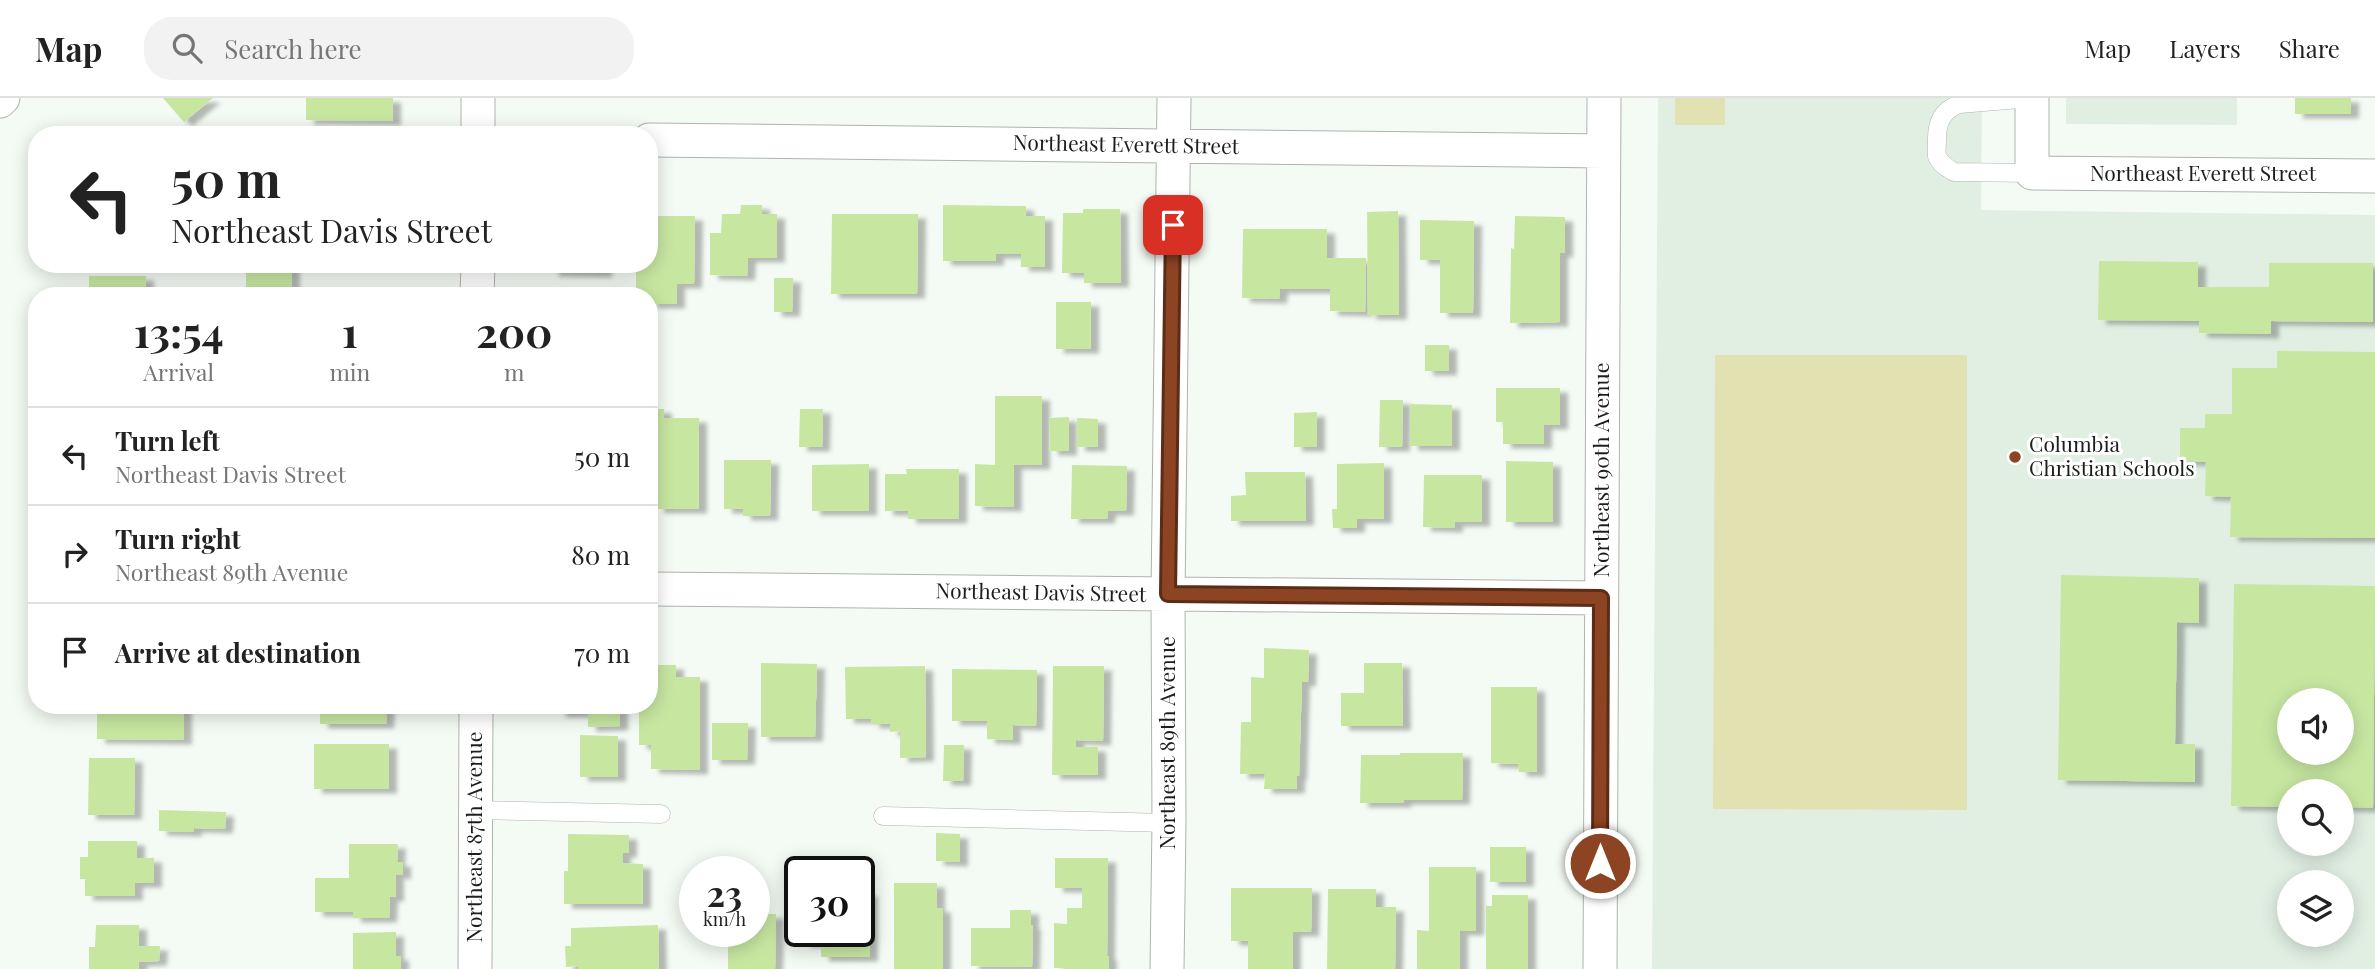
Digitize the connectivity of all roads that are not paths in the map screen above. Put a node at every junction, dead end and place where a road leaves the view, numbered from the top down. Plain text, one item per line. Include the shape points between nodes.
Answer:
1 (478, 98) edge
2 (1174, 98) edge
3 (1604, 98) edge
4 (2032, 98) edge
5 (478, 126) edge
6 (658, 140) edge
7 (1174, 145) junction
8 (1603, 151) junction
9 (2032, 173) junction
10 (2375, 176) edge
11 (658, 589) edge
12 (1168, 594) junction
13 (1601, 598) junction
14 (476, 714) edge
15 (475, 810) junction
16 (662, 814) dead end
17 (883, 816) dead end
18 (1169, 823) junction
19 (475, 969) edge
20 (1167, 969) edge
21 (1600, 969) edge

1 - 5 street
2 - 7 street, Northeast 89th Avenue
3 - 8 street, Northeast 90th Avenue
4 - 9 street
4 - 9 lane via 1959,104 1943,114 1937,125 1937,156 1954,172
6 - 7 street, Northeast Everett Street
7 - 8 street, Northeast Everett Street
7 - 12 street, Northeast 89th Avenue
8 - 13 street, Northeast 90th Avenue
9 - 10 street, Northeast Everett Street
11 - 12 street, Northeast Davis Street
12 - 13 street, Northeast Davis Street
12 - 18 street, Northeast 89th Avenue
13 - 21 street, Northeast 90th Avenue
14 - 15 street, Northeast 87th Avenue
15 - 16 lane
15 - 19 street, Northeast 87th Avenue
17 - 18 lane
18 - 20 street, Northeast 89th Avenue

